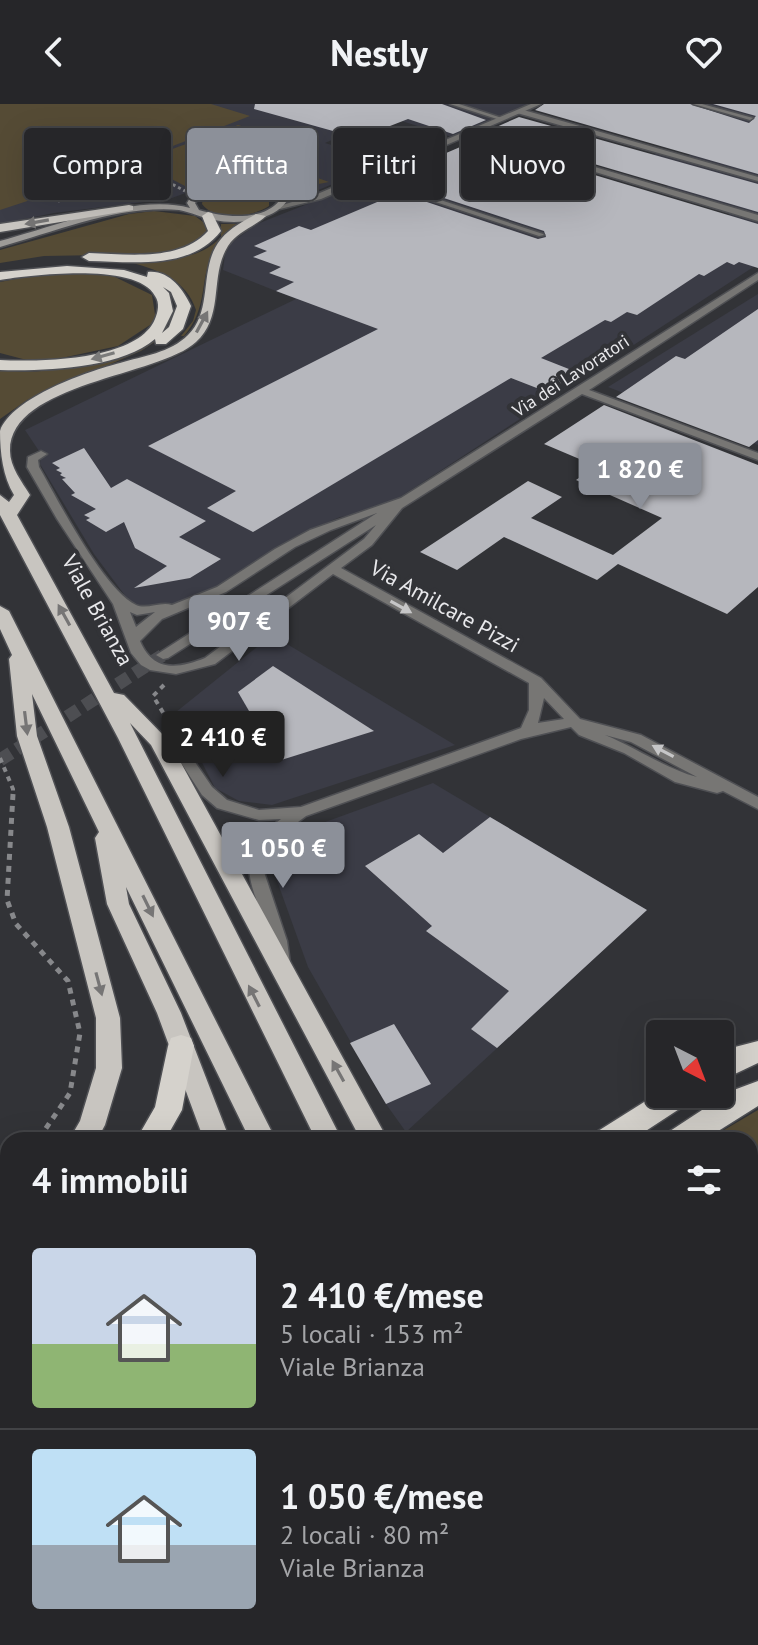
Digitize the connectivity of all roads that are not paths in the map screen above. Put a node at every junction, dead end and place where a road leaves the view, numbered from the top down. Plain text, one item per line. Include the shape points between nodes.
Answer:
1 (453, 104) edge
2 (537, 104) edge
3 (696, 104) edge
4 (520, 111) junction
5 (750, 118) dead end
6 (502, 119) junction
7 (481, 128) edge
8 (594, 169) edge
9 (758, 179) edge
10 (333, 191) edge
11 (187, 197) edge
12 (318, 197) joint
13 (193, 200) edge
14 (283, 200) edge
15 (435, 200) edge
16 (153, 206) junction
17 (280, 207) junction
18 (129, 208) junction
19 (202, 213) junction
20 (260, 216) junction
21 (758, 218) edge
22 (0, 228) edge
23 (541, 235) dead end
24 (0, 244) edge
25 (48, 262) junction
26 (0, 269) edge
27 (0, 276) edge
28 (758, 276) edge
29 (0, 365) edge
30 (113, 369) junction
31 (583, 391) junction
32 (41, 454) dead end
33 (758, 457) edge
34 (401, 502) junction
35 (4, 508) edge
36 (333, 569) junction
37 (116, 597) junction
38 (173, 607) junction
39 (0, 611) edge
40 (133, 641) junction
41 (16, 645) junction
42 (163, 655) tunnel mouth
43 (536, 681) junction
44 (102, 683) junction
45 (578, 727) junction
46 (524, 735) junction
47 (159, 741) junction
48 (758, 804) edge
49 (101, 811) junction
50 (302, 812) junction
51 (282, 969) junction
52 (181, 1046) junction
53 (758, 1052) edge
54 (734, 1060) edge
55 (758, 1093) edge
56 (658, 1108) edge
57 (87, 1132) edge
58 (155, 1132) edge
59 (214, 1132) edge
60 (259, 1132) edge
61 (325, 1132) edge
62 (371, 1132) edge
63 (621, 1132) edge
64 (692, 1132) edge

1 - 6 lane
2 - 4 street
3 - 5 lane
4 - 6 street
4 - 9 street
6 - 7 street
8 - 21 street
10 - 12 street
11 - 16 main road
12 - 17 street
13 - 19 main road
14 - 17 main road
15 - 23 lane
16 - 18 main road
16 - 19 main road
17 - 20 main road
18 -> 22 highway
18 - 24 main road
19 - 20 main road via 234,219
19 - 25 highway via 215,226 213,236 187,251
30 -> 20 highway via 159,357 193,338 208,314 224,243
25 - 26 highway
25 - 30 highway via 135,268 170,283 183,297 181,320 169,337
27 -> 29 highway via 67,268 111,271 149,284 167,309 155,331 107,356 49,367
28 - 31 street, Via dei Lavoratori
30 - 35 highway via 41,400 17,417 2,452 22,495
31 - 33 street
31 - 34 street, Via dei Lavoratori
32 - 37 street, Via dei Lavoratori via 32,459 33,467
34 - 36 street, Via dei Lavoratori via 368,542
34 - 38 street, Via dei Lavoratori via 301,538 208,597
34 - 42 street, Via dei Lavoratori
44 -> 35 highway, Viale Brianza
36 - 40 street, Via dei Lavoratori via 221,654 192,669 157,669 137,655
36 -> 43 street, Via Amilcare Pizzi
37 - 38 street, Via dei Lavoratori via 137,611
37 - 40 street, Via dei Lavoratori via 131,623
38 - 40 street, Via dei Lavoratori via 141,627
39 - 41 highway
41 - 49 highway
41 -> 57 highway via 27,736 58,827 108,1018 109,1068
43 - 45 street, Via Amilcare Pizzi
43 - 46 street via 537,713
44 - 47 highway
61 -> 44 highway, Viale Brianza
45 - 46 street
45 - 48 street, Via Amilcare Pizzi via 680,778 731,790
46 - 50 street
47 - 50 street via 181,752 222,804 259,815
47 - 51 highway
49 - 52 highway via 118,904
49 -> 60 highway
50 - 51 street via 269,836 256,858
62 -> 51 highway
52 - 58 highway via 168,1110
52 - 59 highway
53 - 54 highway
55 - 64 highway
56 - 63 highway

